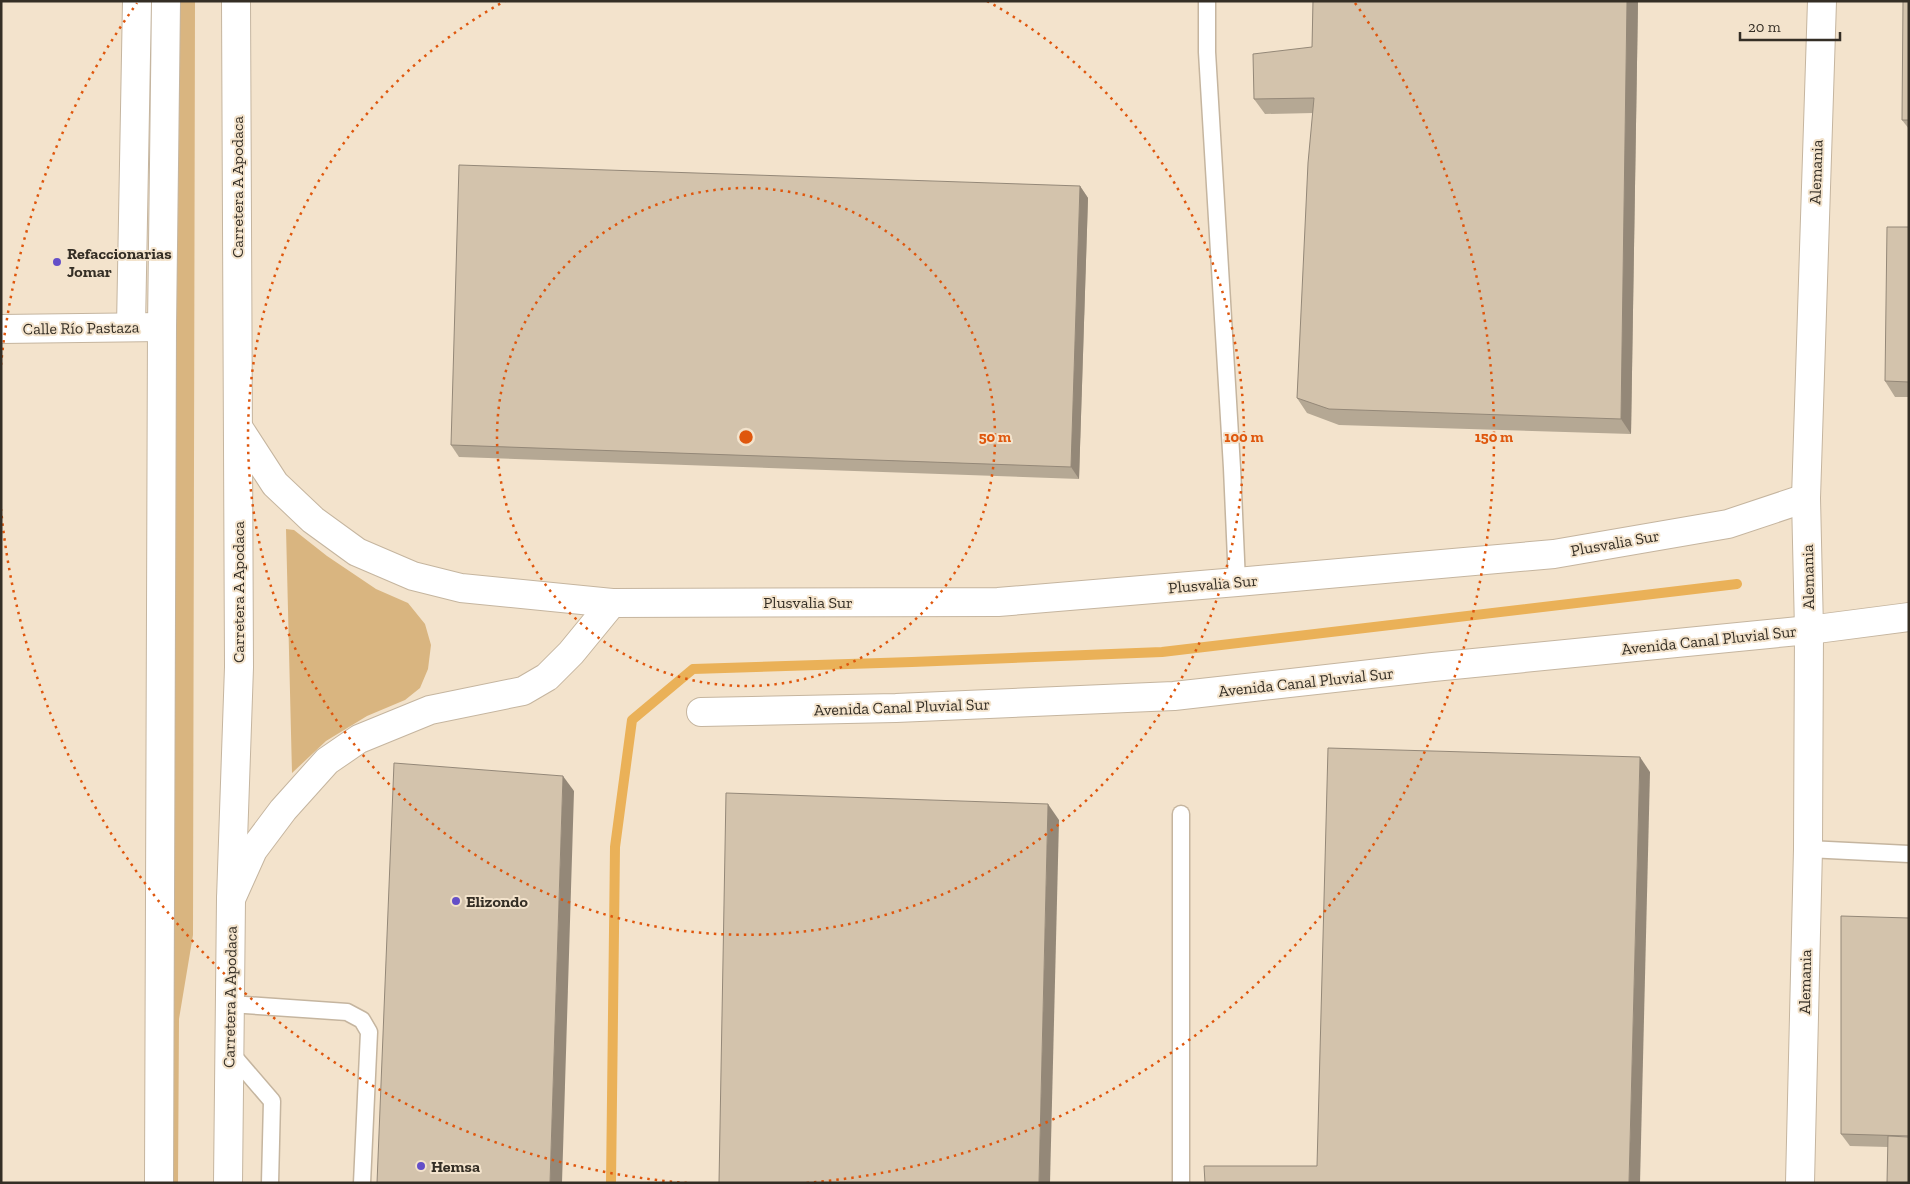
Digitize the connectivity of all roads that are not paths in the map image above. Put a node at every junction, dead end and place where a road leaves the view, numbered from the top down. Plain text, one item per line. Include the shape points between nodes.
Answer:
1 (137, 1) edge
2 (166, 1) edge
3 (236, 1) edge
4 (1207, 1) edge
5 (1822, 1) edge
6 (162, 326) junction
7 (131, 327) junction
8 (1, 329) edge
9 (238, 427) junction
10 (1806, 498) junction
11 (1237, 582) junction
12 (612, 603) junction
13 (1909, 617) edge
14 (1809, 630) junction
15 (701, 712) dead end
16 (1181, 814) dead end
17 (1808, 849) junction
18 (1909, 854) edge
19 (230, 899) junction
20 (230, 1004) junction
21 (229, 1050) junction
22 (159, 1183) edge
23 (228, 1183) edge
24 (270, 1183) edge
25 (362, 1183) edge
26 (1180, 1183) edge
27 (1800, 1183) edge

1 - 7 street
2 - 6 street
3 - 9 street, Carretera A Apodaca
4 - 11 lane via 1207,52
5 - 10 street, Alemania
6 - 7 street, Calle Río Pastaza
6 - 22 street
7 - 8 street, Calle Río Pastaza
9 - 12 street, Plusvalia Sur via 275,484 313,520 358,552 413,576 461,588
9 - 19 street, Carretera A Apodaca via 239,667
10 - 11 street, Plusvalia Sur via 1728,524 1554,554
10 - 14 street, Alemania
11 - 12 street, Plusvalia Sur via 998,602
12 - 19 street via 547,678 523,691 430,710 359,739 327,761 283,810 254,850
13 - 14 street, Avenida Canal Pluvial Sur
14 - 15 street, Avenida Canal Pluvial Sur via 1174,696 896,708
14 - 17 street, Alemania
16 - 26 lane
17 - 18 lane
17 - 27 street, Alemania
19 - 20 street, Carretera A Apodaca
20 - 21 street, Carretera A Apodaca
20 - 25 lane via 347,1012 362,1020 369,1032
21 - 23 street, Carretera A Apodaca
21 - 24 lane via 272,1100

